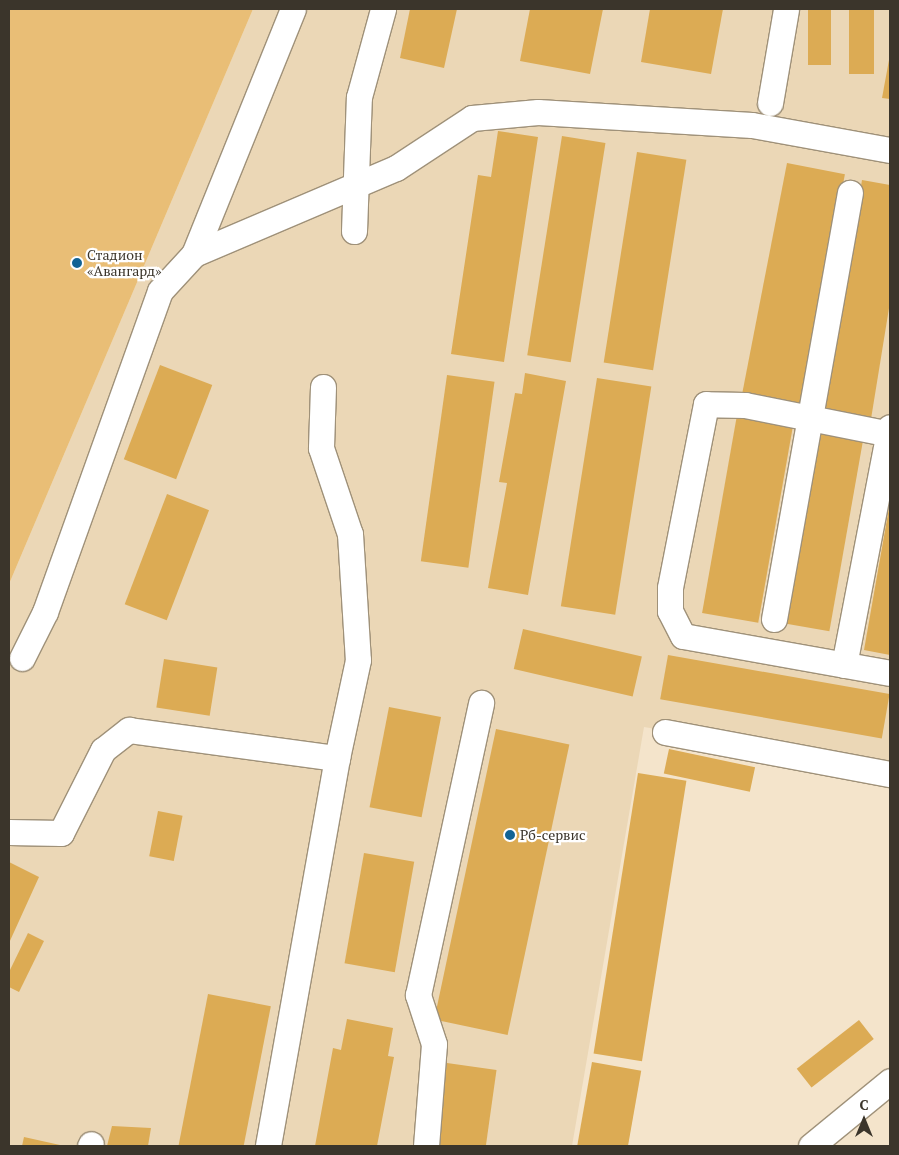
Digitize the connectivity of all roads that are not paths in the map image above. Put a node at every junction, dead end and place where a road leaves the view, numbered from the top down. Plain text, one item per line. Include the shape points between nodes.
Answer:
1 (293, 9) edge
2 (382, 9) edge
3 (786, 9) edge
4 (770, 103) dead end
5 (890, 150) edge
6 (356, 184) junction
7 (850, 194) dead end
8 (354, 231) dead end
9 (194, 254) junction
10 (323, 387) dead end
11 (809, 418) junction
12 (890, 432) edge
13 (774, 619) dead end
14 (22, 658) dead end
15 (844, 665) junction
16 (890, 673) edge
17 (481, 703) dead end
18 (665, 732) dead end
19 (337, 758) junction
20 (890, 774) edge
21 (9, 832) edge
22 (890, 1081) edge
23 (268, 1146) edge
24 (426, 1146) edge
25 (811, 1146) edge

1 - 9 street
2 - 6 street via 359,97
3 - 4 street
5 - 6 street via 752,125 538,112 472,118 396,168
6 - 8 street
6 - 9 street
7 - 11 street
9 - 14 street via 160,291 45,612
10 - 19 street via 321,448 350,534 358,660
11 - 12 street
11 - 13 street
11 - 15 street via 717,401 706,404 670,588 670,611 683,636
12 - 15 street
15 - 16 street
17 - 24 street via 418,995 434,1044
18 - 20 street
19 - 21 street via 129,730 103,750 61,833
19 - 23 street
22 - 25 street

